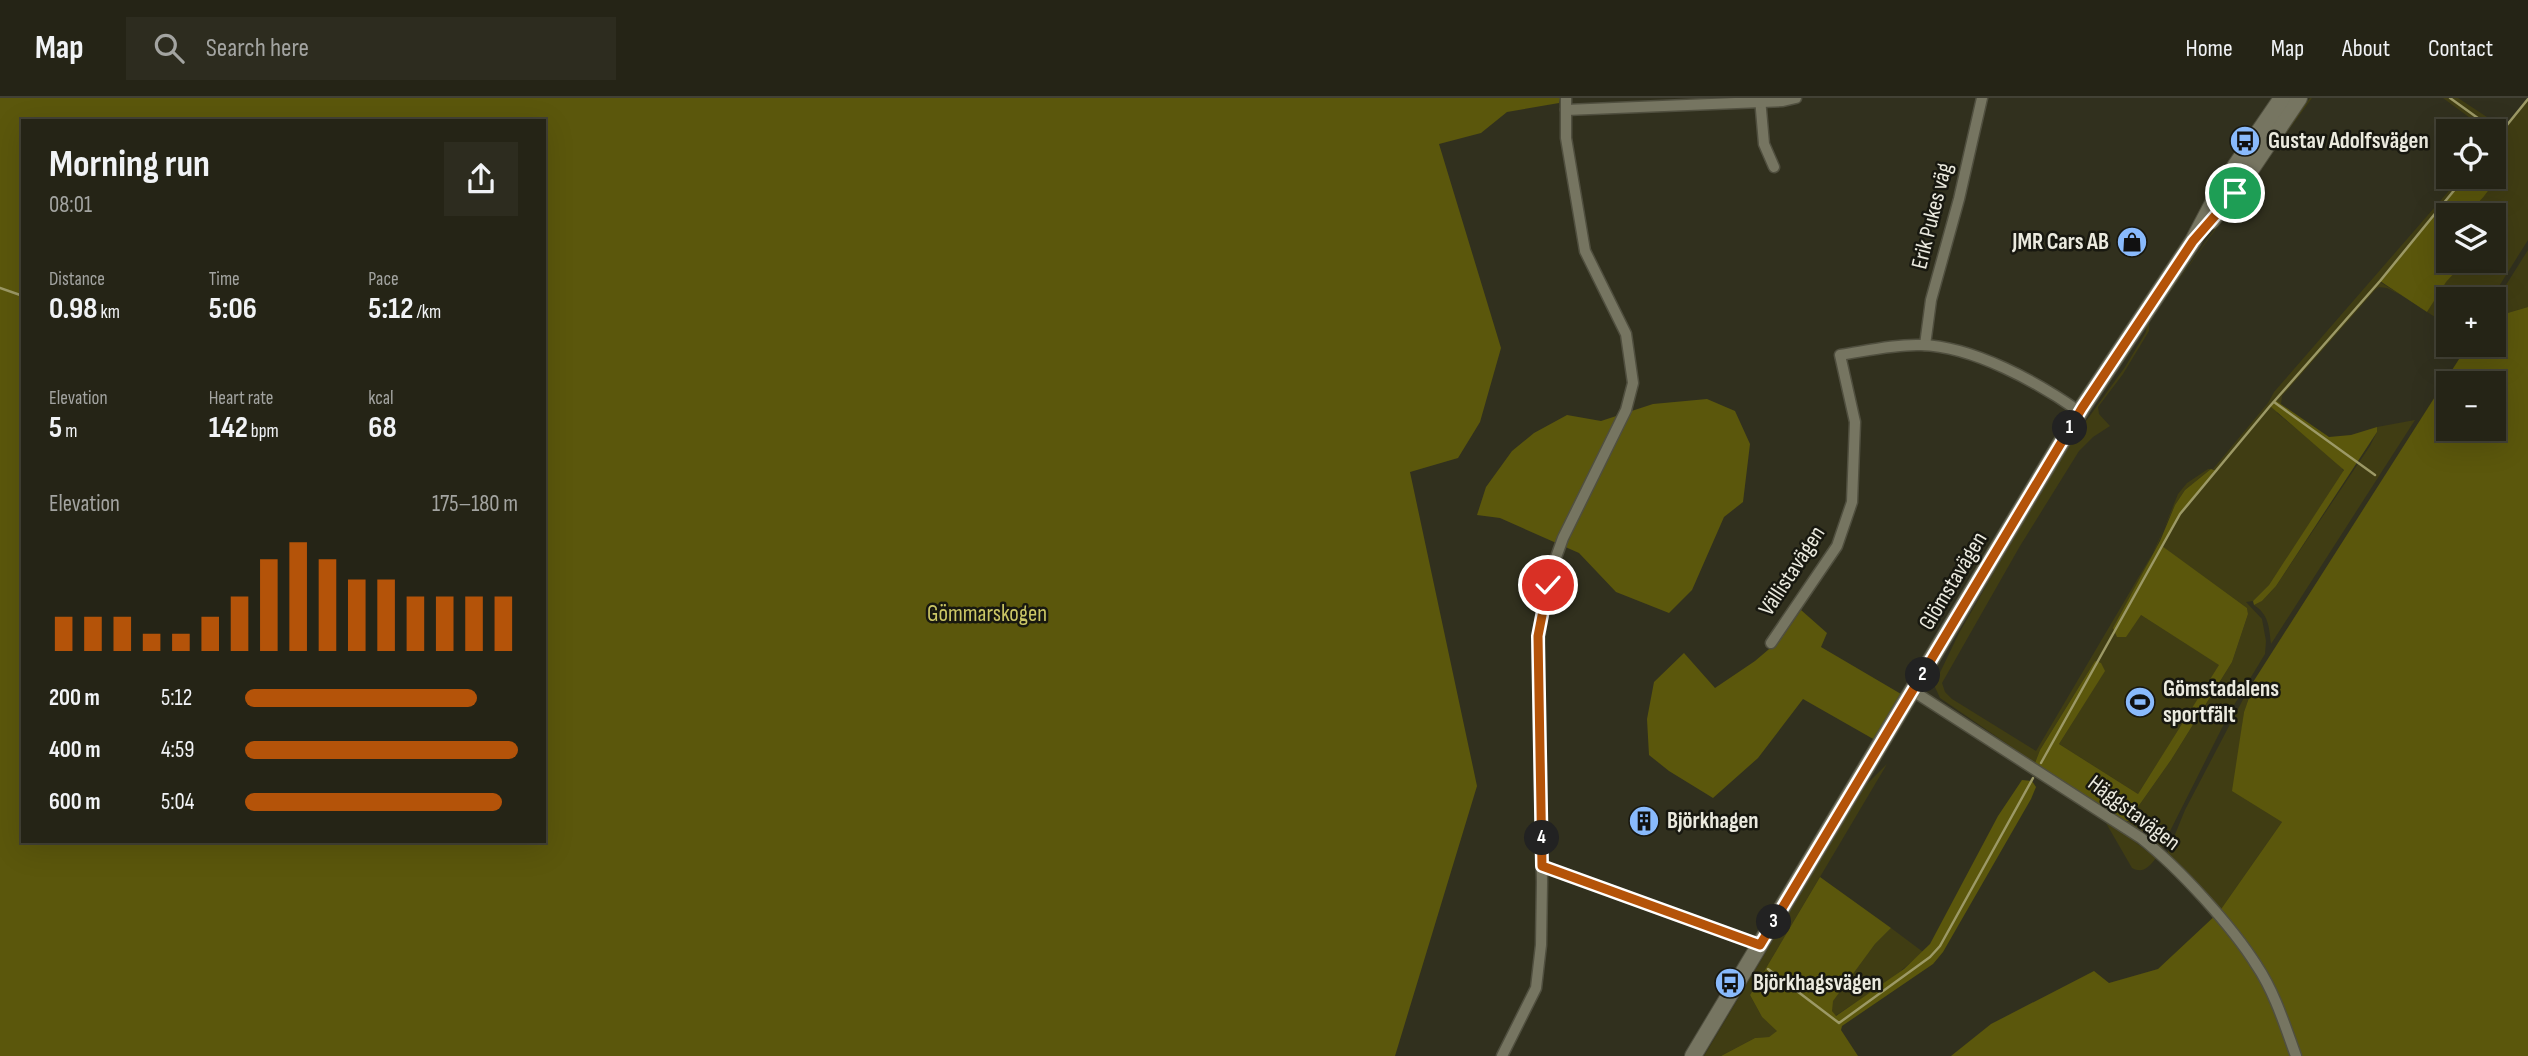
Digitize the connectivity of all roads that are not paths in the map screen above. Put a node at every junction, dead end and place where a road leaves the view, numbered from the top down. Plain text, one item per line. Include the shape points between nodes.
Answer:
1 (1796, 98) edge
2 (1982, 98) edge
3 (2281, 98) edge
4 (2299, 98) edge
5 (1760, 100) edge
6 (1566, 104) edge
7 (1774, 167) dead end
8 (2193, 241) junction
9 (1924, 345) junction
10 (2080, 412) junction
11 (1771, 643) dead end
12 (1913, 691) junction
13 (1542, 866) junction
14 (1760, 945) junction
15 (1502, 1056) edge
16 (1693, 1056) edge
17 (2296, 1056) edge

1 - 5 street
2 - 9 street, Erik Pukes väg
3 - 8 main road, Glömstavägen via 2223,184
4 - 8 main road, Glömstavägen via 2235,193
5 - 6 street
5 - 7 street via 1764,144
6 - 13 street via 1568,149 1585,251 1626,334 1633,383 1626,410 1563,538 1542,615 1538,647
8 - 10 main road, Glömstavägen
9 - 10 street via 2014,371
9 - 11 street, Vällistavägen via 1840,355 1855,422 1852,502 1837,546
10 - 12 main road, Glömstavägen
12 - 14 main road, Glömstavägen
12 - 17 street, Häggstavägen via 2158,852 2258,967
13 - 14 street
13 - 15 street via 1536,988
14 - 16 main road, Glömstavägen

